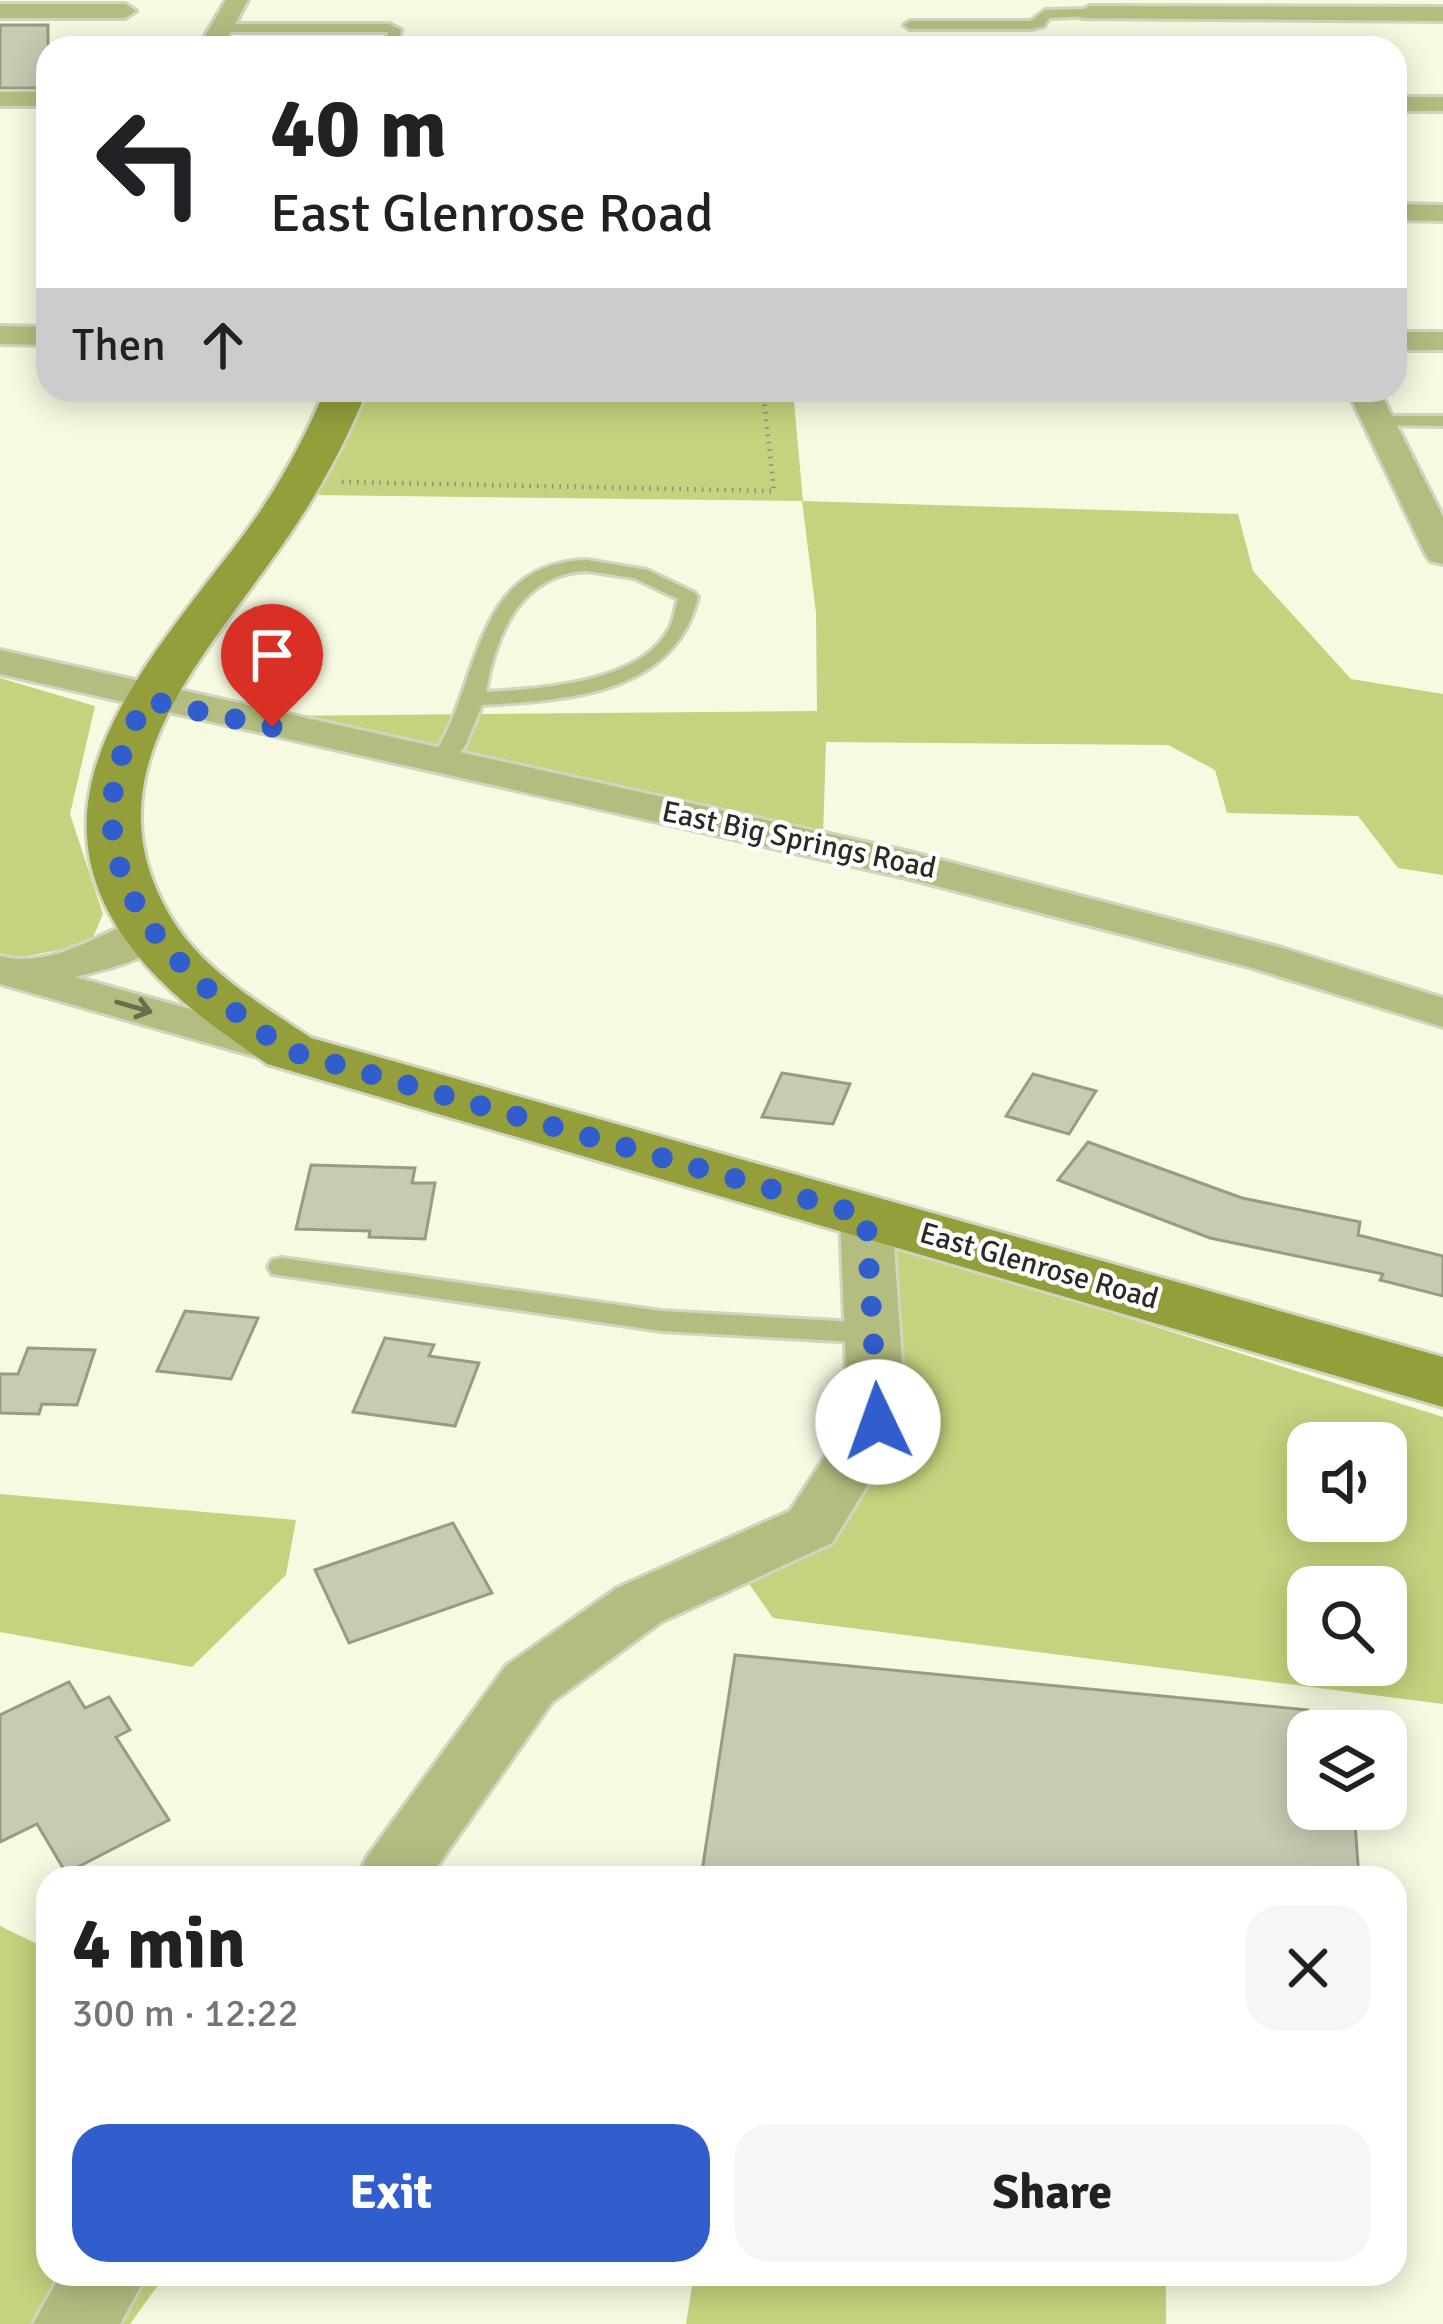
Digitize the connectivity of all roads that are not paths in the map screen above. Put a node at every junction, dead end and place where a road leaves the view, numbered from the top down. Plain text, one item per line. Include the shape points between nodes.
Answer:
1 (236, 0) edge
2 (1175, 7) edge
3 (0, 10) edge
4 (125, 11) dead end
5 (1089, 13) joint
6 (1443, 14) edge
7 (910, 25) dead end
8 (217, 36) edge
9 (251, 36) edge
10 (393, 36) edge
11 (0, 99) edge
12 (36, 99) edge
13 (1407, 104) edge
14 (1443, 104) edge
15 (1407, 212) edge
16 (1443, 213) edge
17 (0, 335) edge
18 (36, 336) edge
19 (1407, 341) edge
20 (1443, 341) edge
21 (340, 402) edge
22 (1371, 406) edge
23 (1443, 421) edge
24 (1443, 553) edge
25 (0, 662) edge
26 (474, 699) junction
27 (147, 700) junction
28 (439, 763) junction
29 (150, 931) junction
30 (10, 973) edge
31 (1443, 1013) edge
32 (289, 1051) junction
33 (866, 1216) junction
34 (282, 1267) dead end
35 (872, 1333) junction
36 (1443, 1382) edge
37 (400, 1866) edge

1 - 8 street
2 - 5 street
2 - 6 street
3 - 4 street
5 - 7 lane via 1045,14 1031,25
9 - 10 lane via 389,28
11 - 12 street
13 - 14 street
15 - 16 street
17 - 18 street
19 - 20 street
21 - 27 street, East Glenrose Road via 258,547
22 - 23 lane
22 - 24 street
25 - 27 street, East Big Springs Road
26 - 26 lane via 574,690 623,676 687,620 688,597 664,580 611,568 552,568 503,612 482,646
26 - 28 lane
27 - 28 street, East Big Springs Road
27 - 29 street, East Glenrose Road via 112,781 124,880
28 - 31 street, East Big Springs Road via 934,869 1324,973
29 - 30 street via 103,956
29 - 32 street, East Glenrose Road via 229,1009
30 -> 32 street
32 - 33 street, East Glenrose Road
33 - 35 street
33 - 36 street, East Glenrose Road
34 - 35 lane via 662,1321
35 - 37 street via 878,1422 811,1528 639,1604 529,1684

